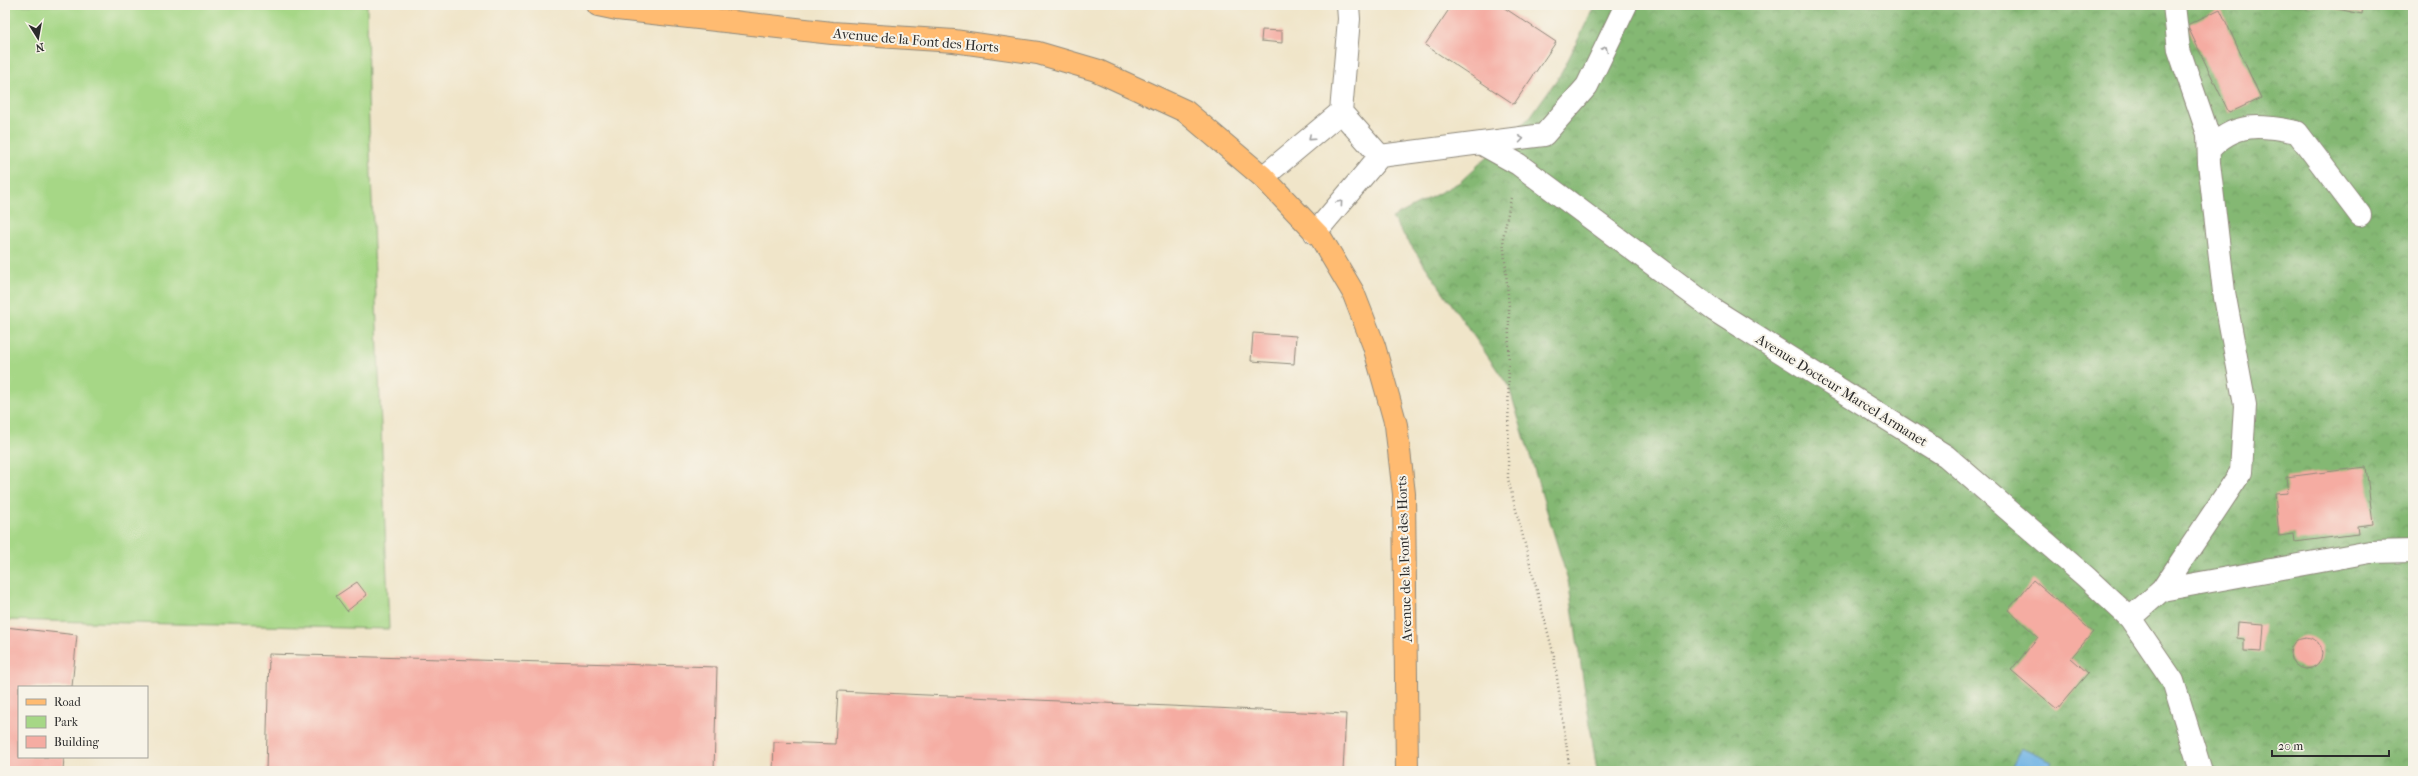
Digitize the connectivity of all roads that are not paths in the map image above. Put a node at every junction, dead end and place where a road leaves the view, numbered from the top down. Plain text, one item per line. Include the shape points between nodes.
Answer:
1 (598, 5) edge
2 (1348, 5) edge
3 (1626, 5) edge
4 (2174, 5) edge
5 (1341, 112) junction
6 (1482, 144) junction
7 (2209, 150) junction
8 (1380, 156) junction
9 (1263, 177) junction
10 (2360, 215) dead end
11 (1315, 233) junction
12 (2413, 550) edge
13 (2162, 590) junction
14 (2130, 618) junction
15 (1408, 771) edge
16 (2201, 771) edge

1 - 9 main road, Avenue de la Font des Horts via 832,33 954,41 1038,53 1096,70 1186,111
2 - 5 street
6 -> 3 street via 1544,135 1587,86
4 - 7 street via 2179,50 2208,134
5 - 8 street
5 -> 9 street
6 - 8 street
6 - 14 street, Avenue Docteur Marcel Armanet via 1518,164 1714,310 1946,456
7 - 10 street via 2220,137 2238,129 2260,125 2297,132
7 - 13 street via 2224,292 2245,405 2241,472
11 -> 8 street
9 - 11 main road, Avenue de la Font des Horts
11 - 15 main road, Avenue de la Font des Horts via 1321,238 1353,292 1374,346 1396,425 1404,494
12 - 13 street via 2370,552
13 - 14 street
14 - 16 street, Avenue Docteur Marcel Armanet via 2173,681

